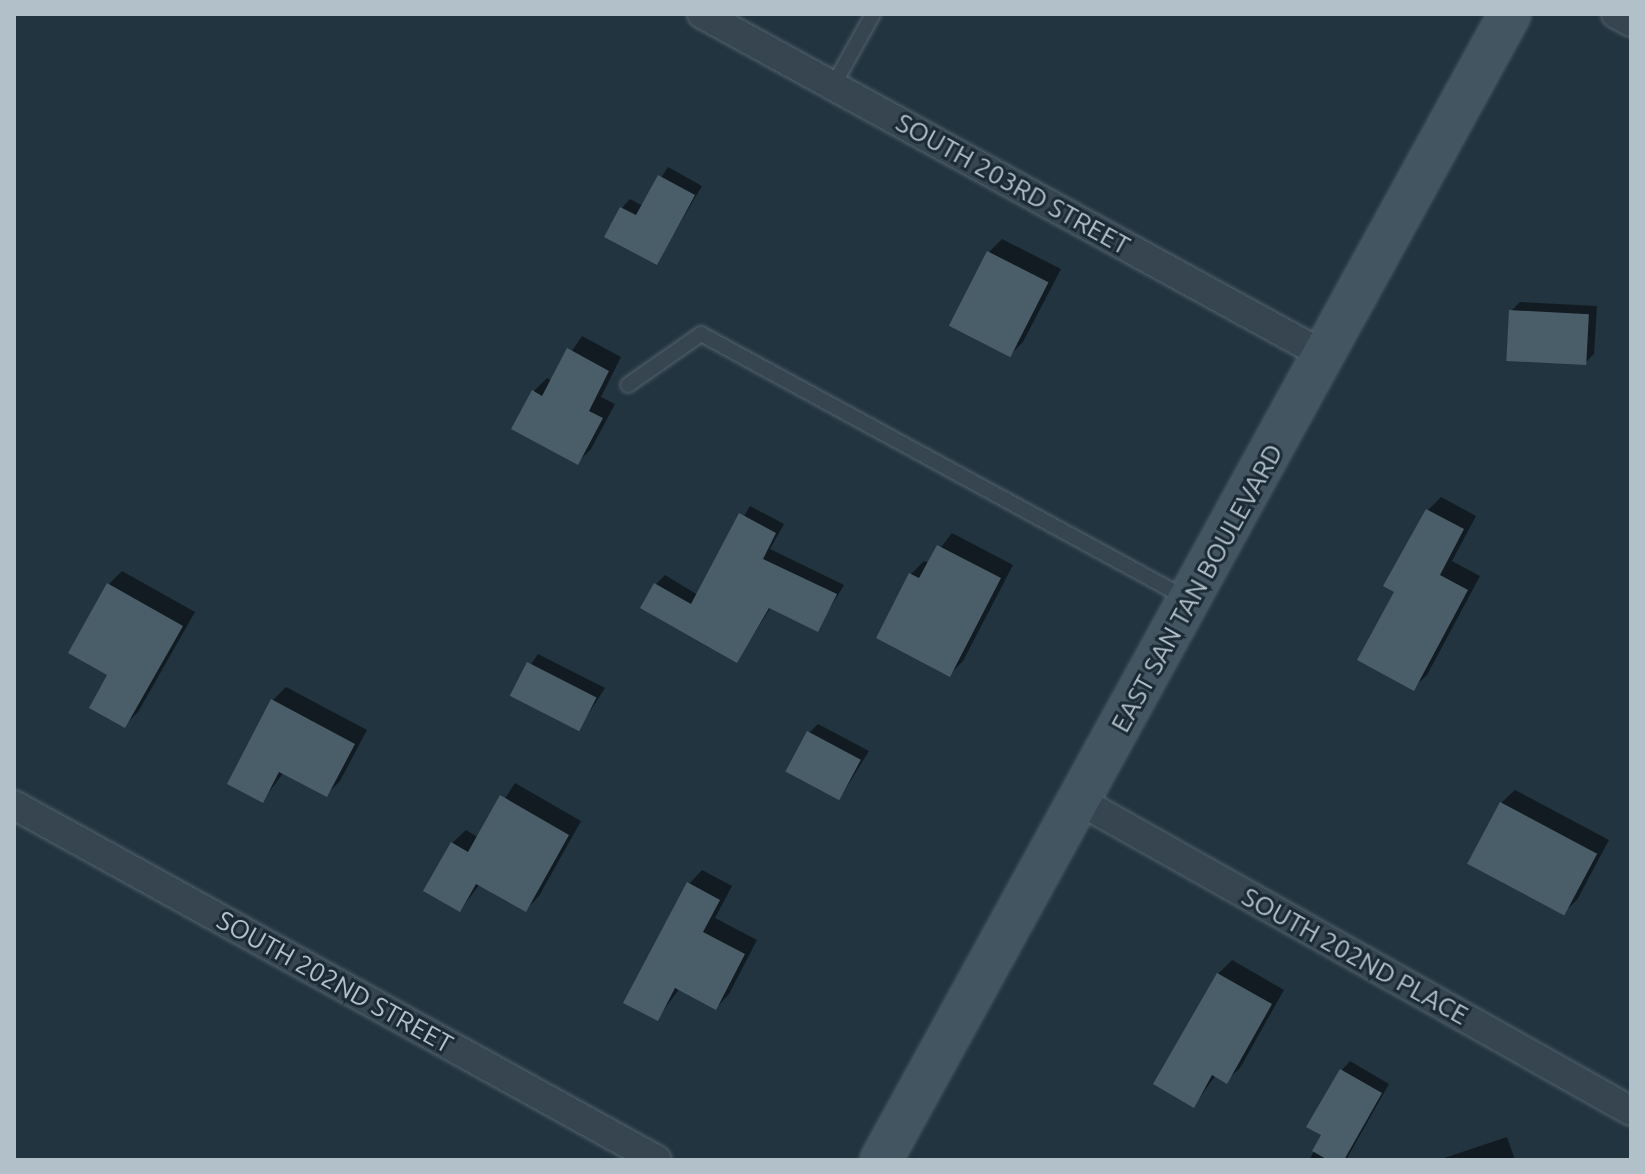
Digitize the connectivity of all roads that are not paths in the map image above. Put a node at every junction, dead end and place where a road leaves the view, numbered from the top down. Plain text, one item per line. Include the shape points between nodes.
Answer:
1 (702, 14) edge
2 (873, 14) edge
3 (1510, 14) edge
4 (1616, 14) edge
5 (1631, 22) edge
6 (833, 86) junction
7 (1324, 355) junction
8 (628, 385) dead end
9 (1190, 600) junction
10 (1080, 801) junction
11 (14, 805) edge
12 (1631, 1111) edge
13 (657, 1160) edge
14 (881, 1160) edge

1 - 6 street, SOUTH 203RD STREET
2 - 6 lane
3 - 7 street, EAST SAN TAN BOULEVARD
4 - 5 street
6 - 7 street, SOUTH 203RD STREET
7 - 9 street, EAST SAN TAN BOULEVARD
8 - 9 lane via 701,334
9 - 10 street, EAST SAN TAN BOULEVARD
10 - 12 street, SOUTH 202ND PLACE
10 - 14 street, EAST SAN TAN BOULEVARD
11 - 13 street, SOUTH 202ND STREET

